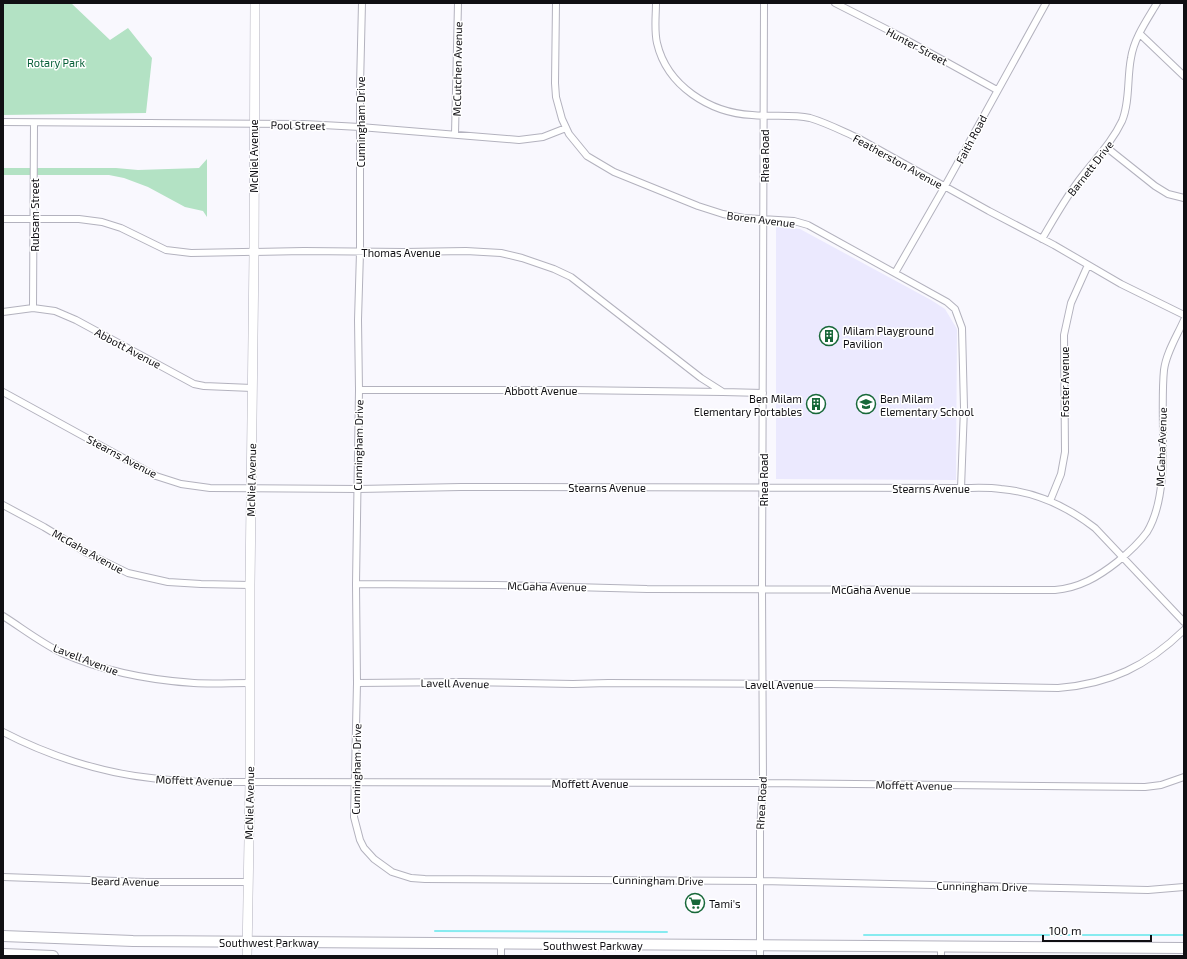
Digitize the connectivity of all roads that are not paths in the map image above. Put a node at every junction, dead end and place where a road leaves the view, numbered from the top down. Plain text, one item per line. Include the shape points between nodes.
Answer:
1 (254, 3) edge
2 (362, 3) edge
3 (458, 3) edge
4 (556, 3) edge
5 (656, 3) edge
6 (764, 3) edge
7 (835, 3) edge
8 (1046, 3) edge
9 (1157, 3) edge
10 (1140, 34) junction
11 (1184, 76) edge
12 (997, 90) junction
13 (764, 116) junction
14 (3, 122) edge
15 (34, 122) junction
16 (253, 125) junction
17 (360, 127) junction
18 (566, 128) junction
19 (455, 134) junction
20 (1106, 148) junction
21 (945, 186) junction
22 (1184, 198) edge
23 (764, 218) junction
24 (3, 219) edge
25 (34, 219) junction
26 (1042, 239) junction
27 (360, 252) junction
28 (254, 253) junction
29 (1088, 265) junction
30 (896, 273) junction
31 (33, 308) junction
32 (3, 312) edge
33 (1184, 314) edge
34 (1184, 320) edge
35 (252, 388) junction
36 (359, 390) junction
37 (3, 392) edge
38 (723, 392) junction
39 (763, 393) junction
40 (251, 487) junction
41 (763, 488) junction
42 (961, 488) junction
43 (358, 489) junction
44 (1050, 501) junction
45 (3, 505) edge
46 (1122, 557) junction
47 (356, 584) junction
48 (250, 585) junction
49 (762, 589) junction
50 (3, 616) edge
51 (1184, 622) edge
52 (1184, 630) edge
53 (249, 683) junction
54 (357, 683) junction
55 (762, 684) junction
56 (3, 732) edge
57 (1184, 777) edge
58 (250, 782) junction
59 (355, 782) junction
60 (763, 783) junction
61 (3, 877) edge
62 (759, 881) junction
63 (248, 882) junction
64 (1184, 887) edge
65 (3, 936) edge
66 (247, 942) junction
67 (501, 944) junction
68 (1184, 948) edge
69 (760, 951) edge
70 (941, 952) edge
71 (1134, 952) edge
72 (3, 954) edge
73 (53, 956) edge
74 (247, 956) edge
75 (501, 956) edge

1 - 16 street, McNiel Avenue
2 - 17 street, Cunningham Drive
3 - 19 street, McCutchen Avenue
4 - 18 street, Boren Avenue via 555,83 558,109
5 - 13 street, Featherston Avenue via 657,44 669,70 686,91 701,101 722,109 738,114
6 - 13 street, Rhea Road
7 - 12 street, Hunter Street
8 - 12 street, Faith Road
9 - 10 street, Barnett Drive
10 - 11 street
10 - 20 street, Barnett Drive via 1131,57 1125,111
12 - 21 street, Faith Road
13 - 21 street, Featherston Avenue via 803,117 835,127
13 - 23 street, Rhea Road
14 - 15 street, Pool Street
15 - 16 street, Pool Street
15 - 25 street, Rubsam Street
16 - 17 street, Pool Street
16 - 28 street, McNiel Avenue
17 - 19 street, Pool Street
17 - 27 street, Cunningham Drive
18 - 19 street, Pool Street via 532,139
18 - 23 street, Boren Avenue via 587,156 614,172 723,214
20 - 22 street via 1154,186 1168,194
20 - 26 street, Barnett Drive via 1068,194
21 - 26 street, Featherston Avenue
21 - 30 street, Faith Road
23 - 30 street, Boren Avenue via 808,225
23 - 39 street, Rhea Road
24 - 25 street, Thomas Avenue
25 - 28 street, Thomas Avenue via 102,222 121,228 166,250 191,253
25 - 31 street, Rubsam Street
26 - 29 street, Featherston Avenue
27 - 28 street, Thomas Avenue
27 - 36 street, Cunningham Drive
27 - 38 street, Thomas Avenue via 501,253 554,269 571,277 700,378
28 - 35 street, McNiel Avenue
29 - 33 street, Featherston Avenue
29 - 44 street, Foster Avenue via 1071,304 1064,335 1065,452 1061,474
30 - 42 street, Boren Avenue via 947,302 955,309 961,323 964,408
31 - 32 street, Abbott Avenue
31 - 35 street, Abbott Avenue via 55,311 76,320 194,384
34 - 46 street, McGaha Avenue via 1164,369 1162,474 1158,505 1147,532
35 - 40 street, McNiel Avenue
36 - 38 street, Abbott Avenue
36 - 43 street, Cunningham Drive
37 - 40 street, Stearns Avenue via 156,476 203,487
38 - 39 street, Thomas Avenue
39 - 41 street, Rhea Road
40 - 43 street, Stearns Avenue
40 - 48 street, McNiel Avenue
41 - 42 street, Stearns Avenue
41 - 43 street, Stearns Avenue
41 - 49 street, Rhea Road
42 - 44 street, Stearns Avenue via 1000,488
43 - 47 street, Cunningham Drive
44 - 46 street, Stearns Avenue via 1085,520
45 - 48 street, McGaha Avenue via 87,553 128,573 168,582
46 - 49 street, McGaha Avenue via 1092,580 1059,590
46 - 51 street, Stearns Avenue
47 - 49 street, McGaha Avenue
47 - 54 street, Cunningham Drive
48 - 53 street, McNiel Avenue
49 - 55 street, Rhea Road
50 - 53 street, Lavell Avenue via 41,642 114,672 195,683
52 - 55 street, Lavell Avenue via 1155,655 1140,664 1110,678 1074,687
53 - 58 street, McNiel Avenue
54 - 55 street, Lavell Avenue
54 - 59 street, Cunningham Drive
55 - 60 street, Rhea Road
56 - 58 street, Moffett Avenue via 60,756 108,770 150,778
57 - 60 street, Moffett Avenue via 1161,785 1145,787
58 - 59 street, Moffett Avenue
58 - 63 street, McNiel Avenue
59 - 60 street, Moffett Avenue
59 - 62 street, Cunningham Drive via 354,817 364,848 374,860 392,872 411,878
60 - 62 street, Rhea Road
61 - 63 street, Beard Avenue via 146,882
62 - 64 street, Cunningham Drive via 1148,890
62 - 69 street, Rhea Road
63 - 66 street, McNiel Avenue
65 - 66 main road, Southwest Parkway
66 - 67 main road, Southwest Parkway
66 - 74 street, McNiel Avenue
67 - 69 main road, Southwest Parkway
67 - 75 street
68 - 71 main road, Southwest Parkway
69 - 70 main road, Southwest Parkway
70 - 71 main road, Southwest Parkway
72 - 73 main road

